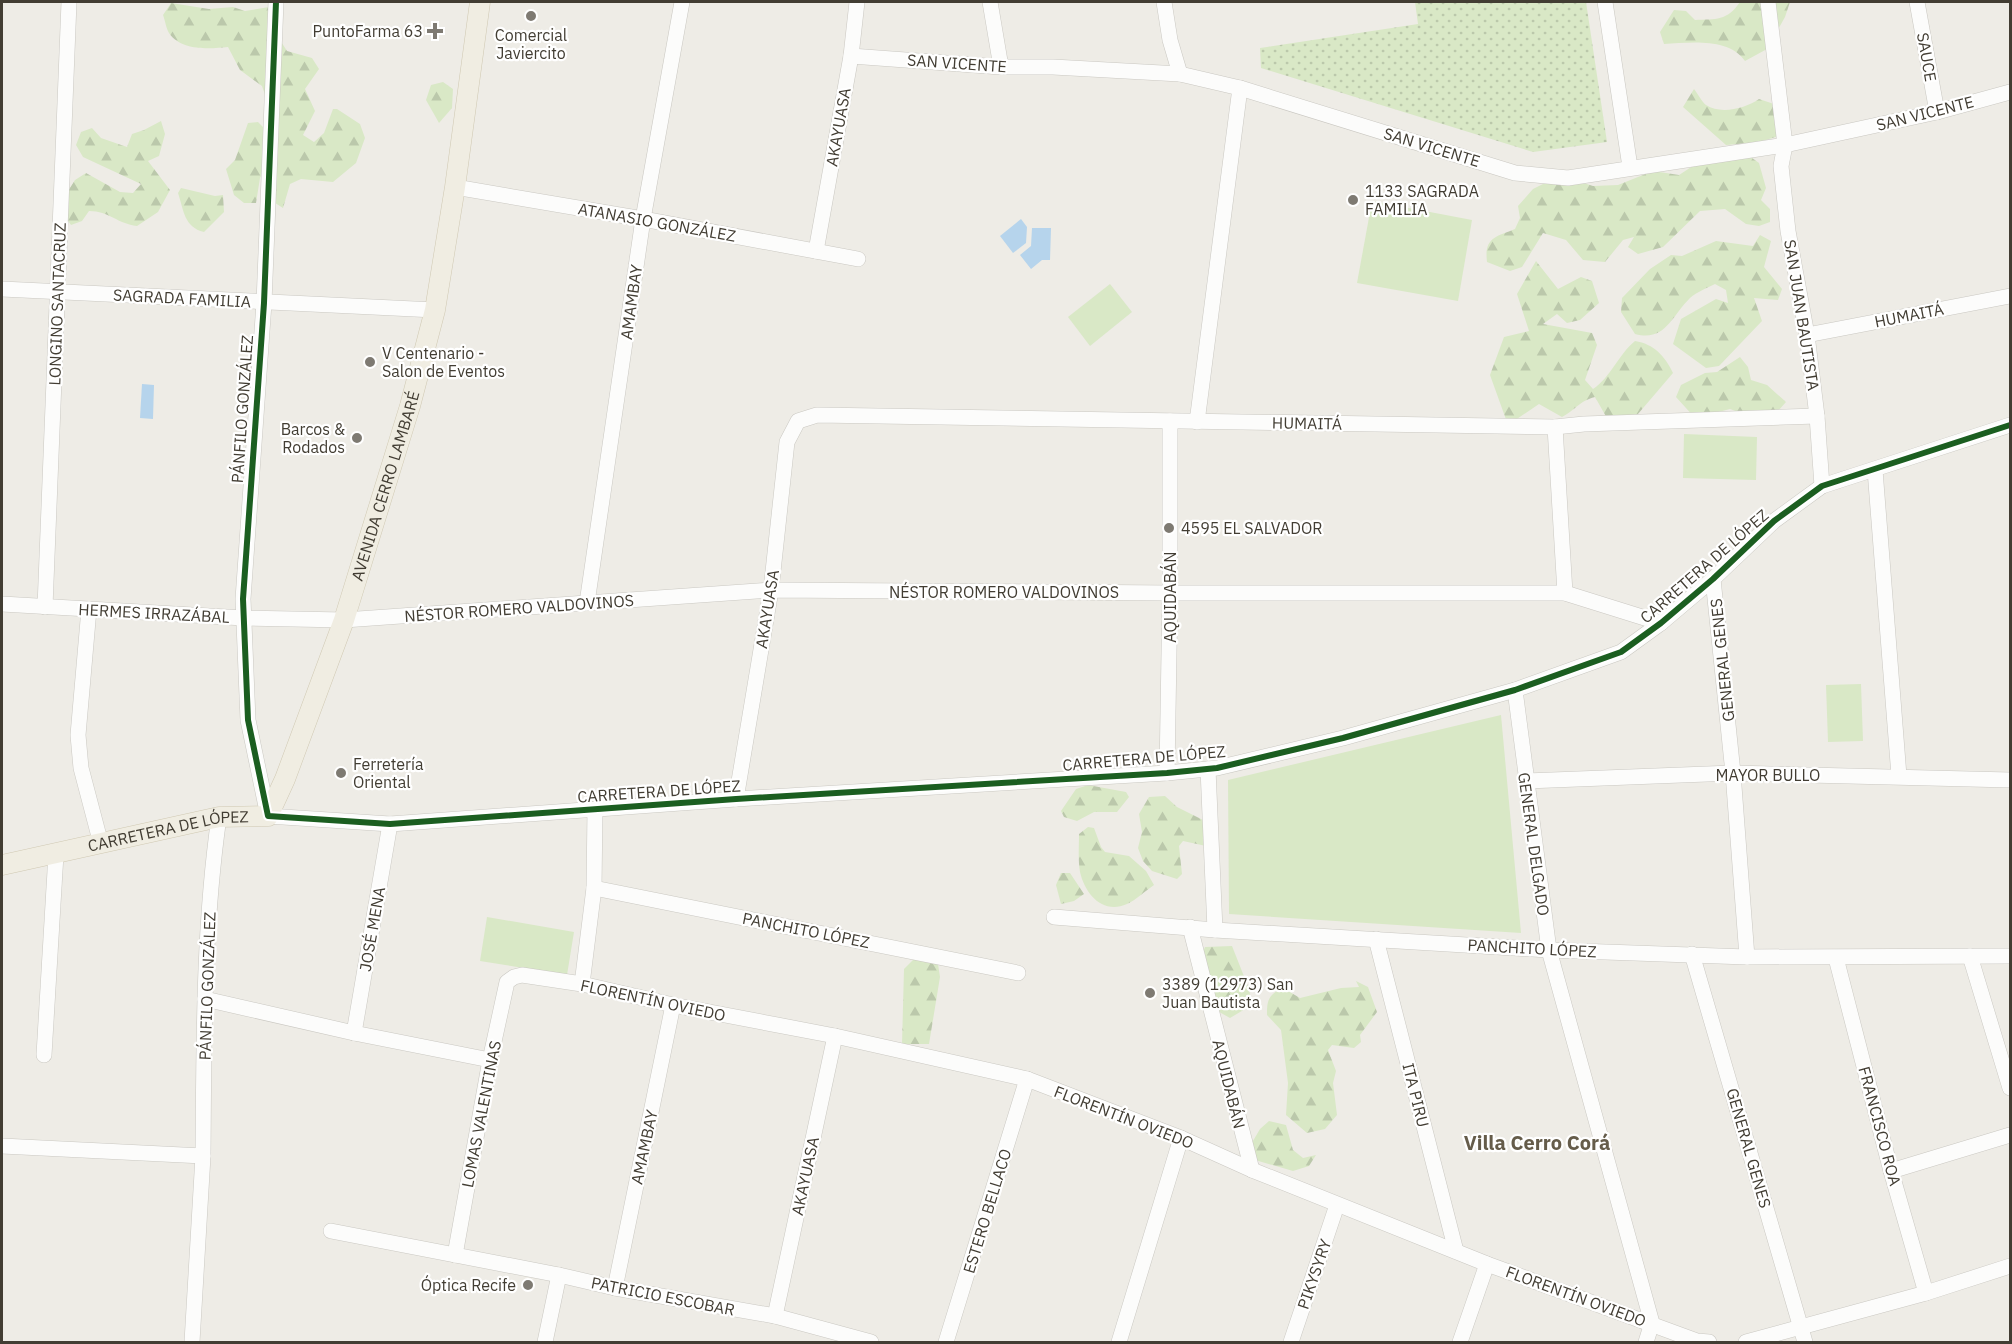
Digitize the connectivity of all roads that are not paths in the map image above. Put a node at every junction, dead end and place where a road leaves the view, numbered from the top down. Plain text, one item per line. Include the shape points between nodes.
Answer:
1 (69, 2) edge
2 (276, 2) edge
3 (480, 2) edge
4 (682, 2) edge
5 (857, 2) edge
6 (990, 2) edge
7 (1164, 2) edge
8 (1605, 2) edge
9 (1768, 2) edge
10 (1917, 2) edge
11 (851, 56) junction
12 (1001, 67) junction
13 (1180, 74) junction
14 (1240, 87) junction
15 (2010, 92) edge
16 (1937, 112) junction
17 (1785, 145) junction
18 (1630, 167) junction
19 (455, 187) junction
20 (643, 219) junction
21 (816, 251) junction
22 (858, 260) dead end
23 (2, 289) edge
24 (58, 291) junction
25 (2010, 296) edge
26 (264, 303) junction
27 (435, 310) junction
28 (1807, 335) junction
29 (1817, 416) junction
30 (798, 421) joint
31 (1170, 422) junction
32 (1197, 422) junction
33 (2010, 425) edge
34 (1555, 427) junction
35 (1875, 470) junction
36 (1822, 486) junction
37 (1713, 579) junction
38 (771, 590) junction
39 (1170, 593) junction
40 (1564, 593) junction
41 (587, 603) junction
42 (2, 604) edge
43 (45, 607) junction
44 (89, 609) junction
45 (244, 618) junction
46 (344, 620) junction
47 (1661, 623) junction
48 (1515, 690) junction
49 (1208, 769) junction
50 (1167, 773) junction
51 (1733, 773) junction
52 (1899, 776) junction
53 (2010, 780) edge
54 (1526, 781) junction
55 (736, 799) junction
56 (595, 809) junction
57 (268, 816) junction
58 (219, 817) junction
59 (390, 824) junction
60 (101, 844) junction
61 (56, 854) junction
62 (2, 865) edge
63 (594, 888) junction
64 (1054, 917) dead end
65 (1190, 927) junction
66 (1215, 930) junction
67 (1376, 939) junction
68 (1549, 950) junction
69 (1692, 954) junction
70 (1970, 956) junction
71 (2010, 956) edge
72 (1747, 957) junction
73 (1836, 958) junction
74 (1018, 973) dead end
75 (514, 977) joint
76 (582, 984) junction
77 (205, 999) junction
78 (673, 1005) junction
79 (354, 1033) junction
80 (835, 1036) junction
81 (44, 1055) dead end
82 (490, 1060) junction
83 (1027, 1079) junction
84 (2010, 1088) edge
85 (2010, 1135) edge
86 (1181, 1138) junction
87 (2, 1146) edge
88 (203, 1156) junction
89 (1251, 1170) junction
90 (1891, 1171) junction
91 (1337, 1205) junction
92 (331, 1231) dead end
93 (1456, 1251) junction
94 (454, 1255) junction
95 (1487, 1264) junction
96 (2010, 1266) edge
97 (559, 1275) junction
98 (615, 1288) junction
99 (1926, 1293) junction
100 (775, 1316) junction
101 (1652, 1323) junction
102 (1801, 1327) junction
103 (192, 1342) edge
104 (545, 1342) edge
105 (871, 1342) edge
106 (946, 1342) edge
107 (1119, 1342) edge
108 (1291, 1342) edge
109 (1461, 1342) edge
110 (1646, 1342) edge
111 (1709, 1342) edge
112 (1746, 1342) edge
113 (1805, 1342) edge

1 - 24 street, LONGINO SANTACRUZ
2 - 26 street, PÁNFILO GONZÁLEZ
3 - 19 main road, AVENIDA CERRO LAMBARÉ
4 - 20 street, AMAMBAY
5 - 11 street, AKAYUASA
6 - 12 street
7 - 13 street
8 - 18 street
9 - 17 street, SAN JUAN BAUTISTA
10 - 16 street, SAUCE
11 - 12 street, SAN VICENTE
11 - 21 street, AKAYUASA
12 - 13 street, SAN VICENTE
13 - 14 street, SAN VICENTE
14 - 18 street, SAN VICENTE via 1515,173 1568,178
14 - 32 street
15 - 16 street, SAN VICENTE
16 - 17 street, SAN VICENTE
17 - 18 street, SAN VICENTE
17 - 28 street, SAN JUAN BAUTISTA via 1780,166
19 - 20 street, ATANASIO GONZÁLEZ
19 - 27 main road, AVENIDA CERRO LAMBARÉ
20 - 21 street, ATANASIO GONZÁLEZ
20 - 41 street, AMAMBAY
21 - 22 street, ATANASIO GONZÁLEZ
23 - 24 street, SAGRADA FAMILIA
24 - 26 street, SAGRADA FAMILIA
24 - 43 street, LONGINO SANTACRUZ
25 - 28 street, HUMAITÁ
26 - 27 street, SAGRADA FAMILIA
26 - 45 street, PÁNFILO GONZÁLEZ
27 - 46 main road, AVENIDA CERRO LAMBARÉ via 410,406
28 - 29 street, SAN JUAN BAUTISTA
29 - 34 street, HUMAITÁ
29 - 36 street, SAN JUAN BAUTISTA
30 - 31 street, HUMAITÁ via 817,415
30 - 38 street, AKAYUASA via 787,442
31 - 32 street, HUMAITÁ
31 - 39 street, AQUIDABÁN
32 - 34 street, HUMAITÁ
33 - 35 street, CARRETERA DE LÓPEZ
34 - 40 street
35 - 36 street, CARRETERA DE LÓPEZ
35 - 52 street
36 - 37 street, CARRETERA DE LÓPEZ via 1774,521
37 - 47 street, CARRETERA DE LÓPEZ
37 - 51 street, GENERAL GENES
38 - 39 street, NÉSTOR ROMERO VALDOVINOS
38 - 41 street, NÉSTOR ROMERO VALDOVINOS
38 - 55 street, AKAYUASA
39 - 40 street, NÉSTOR ROMERO VALDOVINOS
39 - 50 street, AQUIDABÁN
40 - 47 street, NÉSTOR ROMERO VALDOVINOS
41 - 46 street, NÉSTOR ROMERO VALDOVINOS
42 - 43 street, HERMES IRRAZÁBAL
43 - 44 street, HERMES IRRAZÁBAL
44 - 45 street, HERMES IRRAZÁBAL
44 - 60 street via 78,735 81,768
45 - 46 street, HERMES IRRAZÁBAL
45 - 57 street, PÁNFILO GONZÁLEZ via 248,720
46 - 57 main road, AVENIDA CERRO LAMBARÉ
47 - 48 street, CARRETERA DE LÓPEZ via 1621,652
48 - 49 street, CARRETERA DE LÓPEZ via 1343,738
48 - 54 street, GENERAL DELGADO
49 - 50 street, CARRETERA DE LÓPEZ
49 - 66 street
50 - 55 street, CARRETERA DE LÓPEZ
51 - 52 street, MAYOR BULLO
51 - 54 street, MAYOR BULLO
51 - 72 street, GENERAL GENES
52 - 53 street, MAYOR BULLO
54 - 68 street, GENERAL DELGADO
55 - 56 street, CARRETERA DE LÓPEZ
56 - 59 street, CARRETERA DE LÓPEZ
56 - 63 street
57 - 58 main road, CARRETERA DE LÓPEZ
57 - 59 street, CARRETERA DE LÓPEZ
58 - 60 main road, CARRETERA DE LÓPEZ
58 - 77 street, PÁNFILO GONZÁLEZ via 211,874
59 - 79 street, JOSÉ MENA
60 - 61 main road, CARRETERA DE LÓPEZ
61 - 62 main road, CARRETERA DE LÓPEZ
61 - 81 street
63 - 74 street, PANCHITO LÓPEZ
63 - 76 street
64 - 65 street, PANCHITO LÓPEZ
65 - 66 street, PANCHITO LÓPEZ
65 - 89 street, AQUIDABÁN
66 - 67 street, PANCHITO LÓPEZ
67 - 68 street, PANCHITO LÓPEZ
67 - 93 street, ITA PIRU
68 - 69 street, PANCHITO LÓPEZ
68 - 101 street, GENERAL DELGADO
69 - 72 street, PANCHITO LÓPEZ
69 - 102 street, GENERAL GENES
70 - 71 street, PANCHITO LÓPEZ
70 - 73 street, PANCHITO LÓPEZ
70 - 84 street
72 - 73 street, PANCHITO LÓPEZ
73 - 90 street, FRANCISCO ROA
75 - 76 street, FLORENTÍN OVIEDO
75 - 82 street, LOMAS VALENTINAS via 507,982
76 - 78 street, FLORENTÍN OVIEDO
77 - 79 street
77 - 88 street, PÁNFILO GONZÁLEZ
78 - 80 street, FLORENTÍN OVIEDO
78 - 98 street, AMAMBAY
79 - 82 street
80 - 83 street, FLORENTÍN OVIEDO
80 - 100 street, AKAYUASA
82 - 94 street, LOMAS VALENTINAS
83 - 86 street, FLORENTÍN OVIEDO
83 - 106 street, ESTERO BELLACO
85 - 90 street
86 - 89 street, FLORENTÍN OVIEDO
86 - 107 street
87 - 88 street
88 - 103 street, PÁNFILO GONZÁLEZ
89 - 91 street, FLORENTÍN OVIEDO
90 - 99 street, FRANCISCO ROA
91 - 93 street, FLORENTÍN OVIEDO
91 - 108 street, PIKYSYRY
92 - 94 street, PATRICIO ESCOBAR
93 - 95 street, FLORENTÍN OVIEDO
94 - 97 street, PATRICIO ESCOBAR
95 - 101 street, FLORENTÍN OVIEDO
95 - 109 street
96 - 99 street
97 - 98 street, PATRICIO ESCOBAR
97 - 104 street
98 - 100 street, PATRICIO ESCOBAR
99 - 102 street
100 - 105 street, PATRICIO ESCOBAR
101 - 110 street
101 - 111 street, FLORENTÍN OVIEDO
102 - 112 street
102 - 113 street, GENERAL GENES

